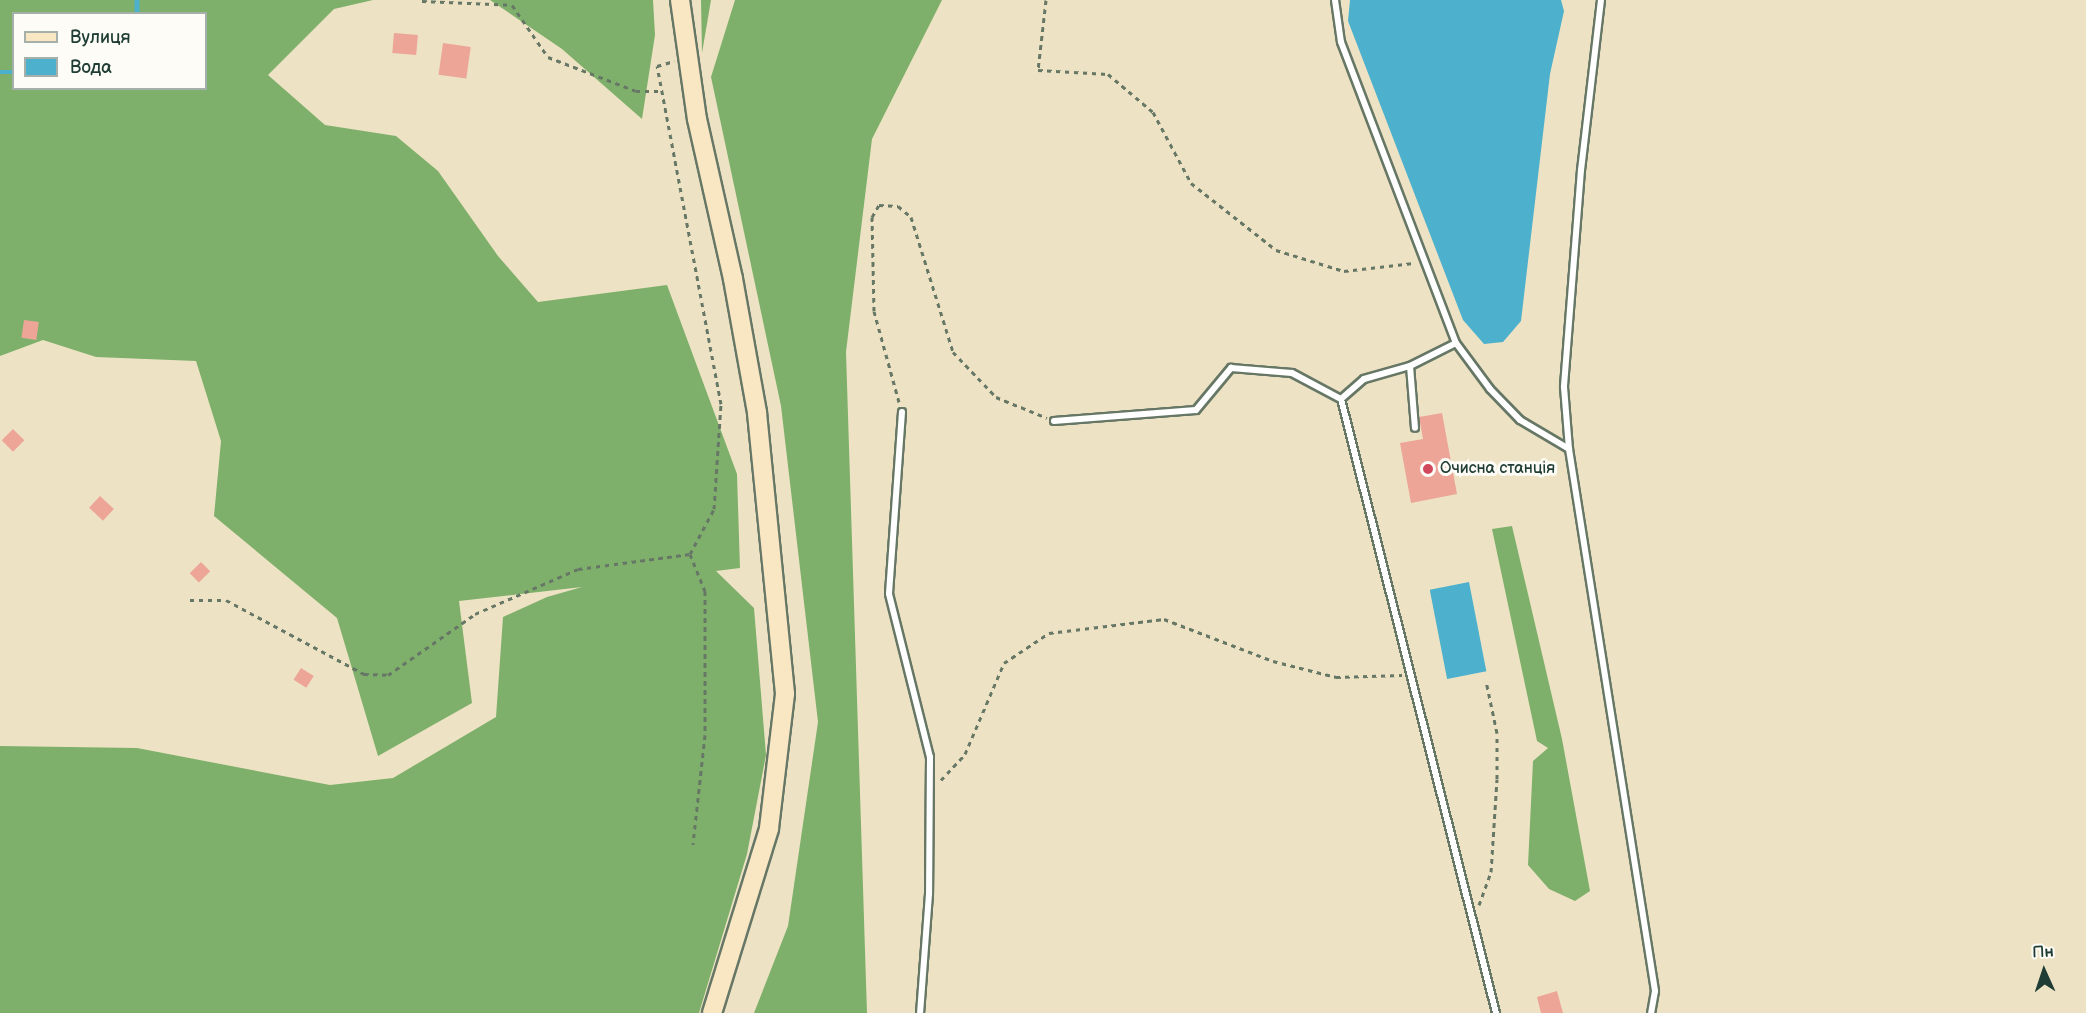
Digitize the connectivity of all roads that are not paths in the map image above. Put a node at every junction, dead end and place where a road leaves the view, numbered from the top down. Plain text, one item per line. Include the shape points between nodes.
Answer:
1 (680, 0) edge
2 (1335, 0) edge
3 (1601, 0) edge
4 (1456, 343) junction
5 (1410, 366) junction
6 (1341, 399) junction
7 (902, 412) road end
8 (1054, 421) road end
9 (1415, 428) dead end
10 (1569, 449) junction
11 (712, 1013) edge
12 (920, 1013) edge
13 (1496, 1013) edge
14 (1652, 1013) edge

1 - 11 main road via 757,413 785,694 769,829
2 - 4 lane via 1341,42
3 - 10 lane via 1581,170 1564,387
4 - 5 lane
4 - 10 lane via 1490,389 1520,420
5 - 6 lane via 1364,379
5 - 9 lane
6 - 8 lane via 1292,373 1231,368 1196,410
6 - 13 lane
7 - 12 lane via 889,594 930,757 929,894
10 - 14 lane via 1655,991

